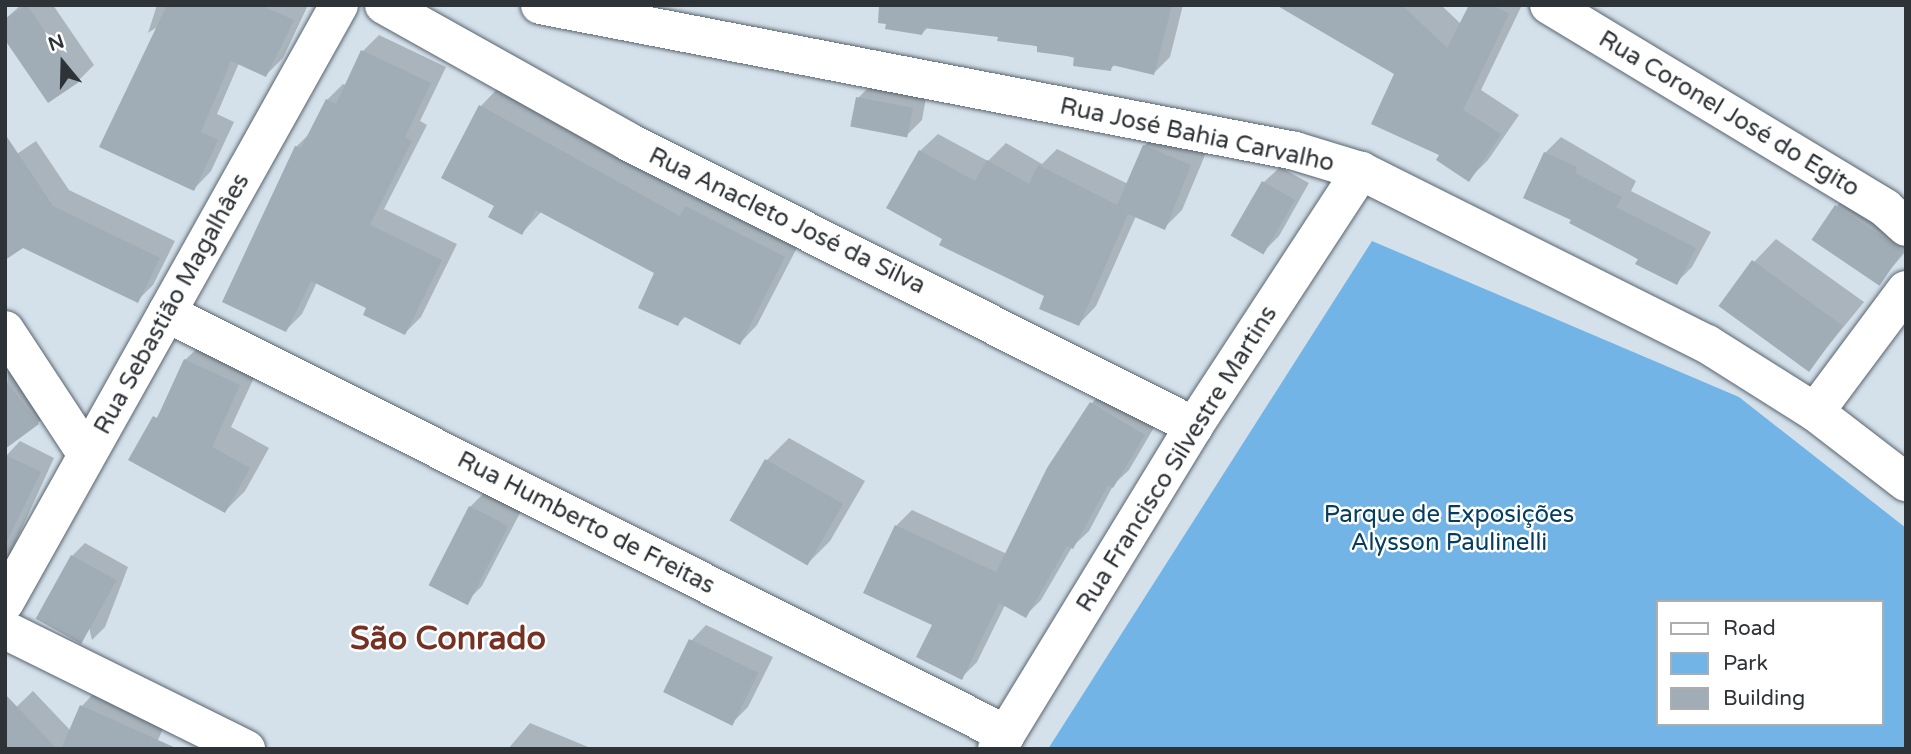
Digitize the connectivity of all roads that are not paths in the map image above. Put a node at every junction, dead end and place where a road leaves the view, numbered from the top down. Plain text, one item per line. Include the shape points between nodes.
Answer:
1 (339, 5) edge
2 (384, 5) edge
3 (540, 5) edge
4 (1549, 5) edge
5 (1361, 171) junction
6 (1906, 227) edge
7 (1906, 290) edge
8 (167, 313) junction
9 (5, 330) edge
10 (1815, 412) junction
11 (1194, 426) junction
12 (87, 456) junction
13 (1906, 482) edge
14 (5, 602) edge
15 (5, 631) edge
16 (1001, 741) edge
17 (246, 749) edge

1 - 8 street, Rua Sebastião Magalhâes
2 - 11 street, Rua Anacleto José da Silva via 627,141
3 - 5 street, Rua José Bahia Carvalho via 1296,151
4 - 6 street, Rua Coronel José do Egito via 1885,208
5 - 10 street, Rua José Bahia Carvalho via 1707,344
5 - 11 street, Rua Francisco Silvestre Martins
7 - 10 street
8 - 12 street, Rua Sebastião Magalhâes
8 - 16 street, Rua Humberto de Freitas
9 - 12 street
10 - 13 street, Rua José Bahia Carvalho
11 - 16 street, Rua Francisco Silvestre Martins
12 - 14 street, Rua Sebastião Magalhâes
15 - 17 street

